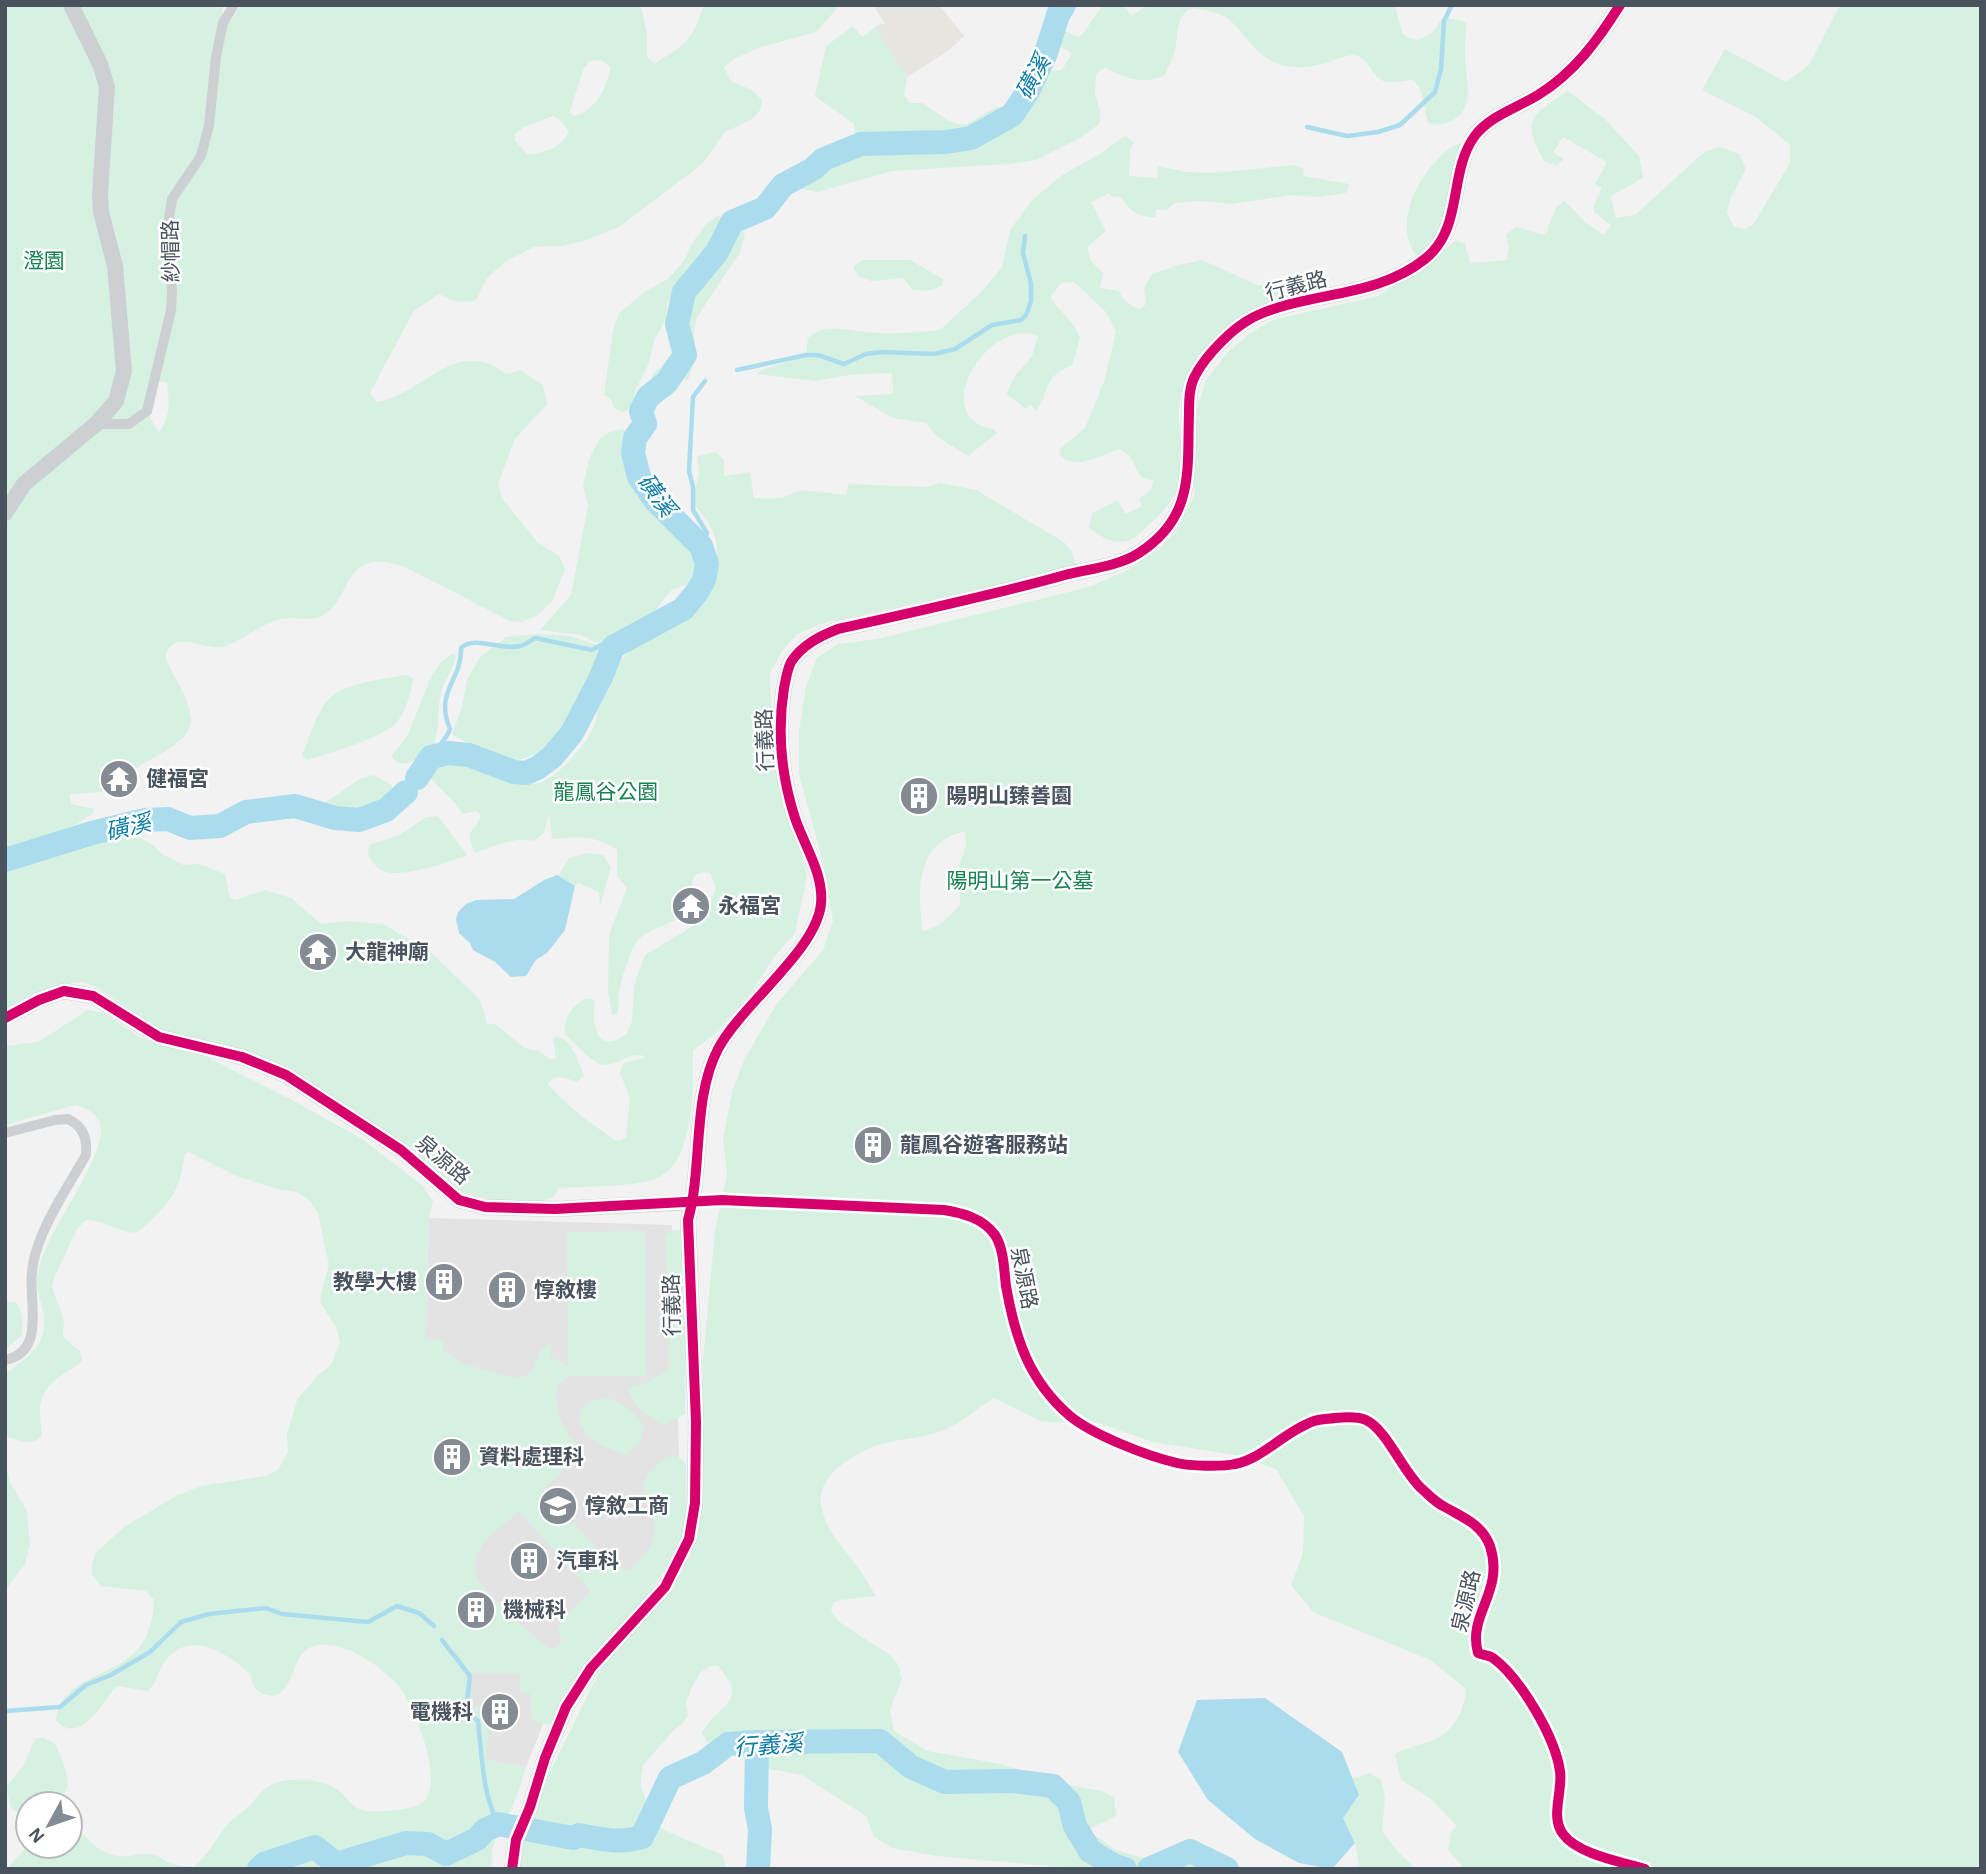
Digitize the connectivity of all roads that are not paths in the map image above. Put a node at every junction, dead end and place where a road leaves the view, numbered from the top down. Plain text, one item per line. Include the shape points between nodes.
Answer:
1 (71, 5) edge
2 (234, 5) edge
3 (1620, 5) edge
4 (96, 424) junction
5 (5, 513) edge
6 (5, 1018) edge
7 (5, 1133) edge
8 (693, 1202) junction
9 (5, 1360) edge
10 (512, 1869) edge
11 (1645, 1869) edge

1 - 4 street via 107,87 101,212 115,266 124,371 116,401
2 - 4 street, 紗帽路 via 223,23 201,156 172,199 166,237 171,310 147,411 129,424
3 - 8 street, 行義路 via 1569,72 1489,122 1474,137 1464,156 1443,239 1427,258 1394,279 1257,315 1211,354 1194,377 1190,394 1184,500 1175,517 1140,552 1027,586 838,629 814,640 792,661 779,716 783,770 815,869 821,904 802,948 751,1004 717,1051 704,1095
4 - 5 street via 24,484
6 - 8 street, 泉源路 via 64,991 93,996 159,1037 243,1058 286,1075 401,1150 459,1200 485,1207 555,1209
7 - 9 street via 68,1119 83,1130 87,1142 86,1155 37,1249 31,1273 32,1332 23,1352
8 - 10 street, 行義路 via 688,1220 696,1422 690,1539 666,1587 591,1668 566,1707 516,1840
8 - 11 street, 泉源路 via 944,1210 976,1219 1000,1245 1012,1319 1034,1375 1052,1400 1075,1420 1108,1437 1179,1464 1234,1464 1315,1421 1365,1419 1377,1428 1414,1482 1485,1535 1495,1573 1475,1643 1478,1653 1492,1657 1536,1709 1560,1769 1557,1814 1562,1834 1574,1846

